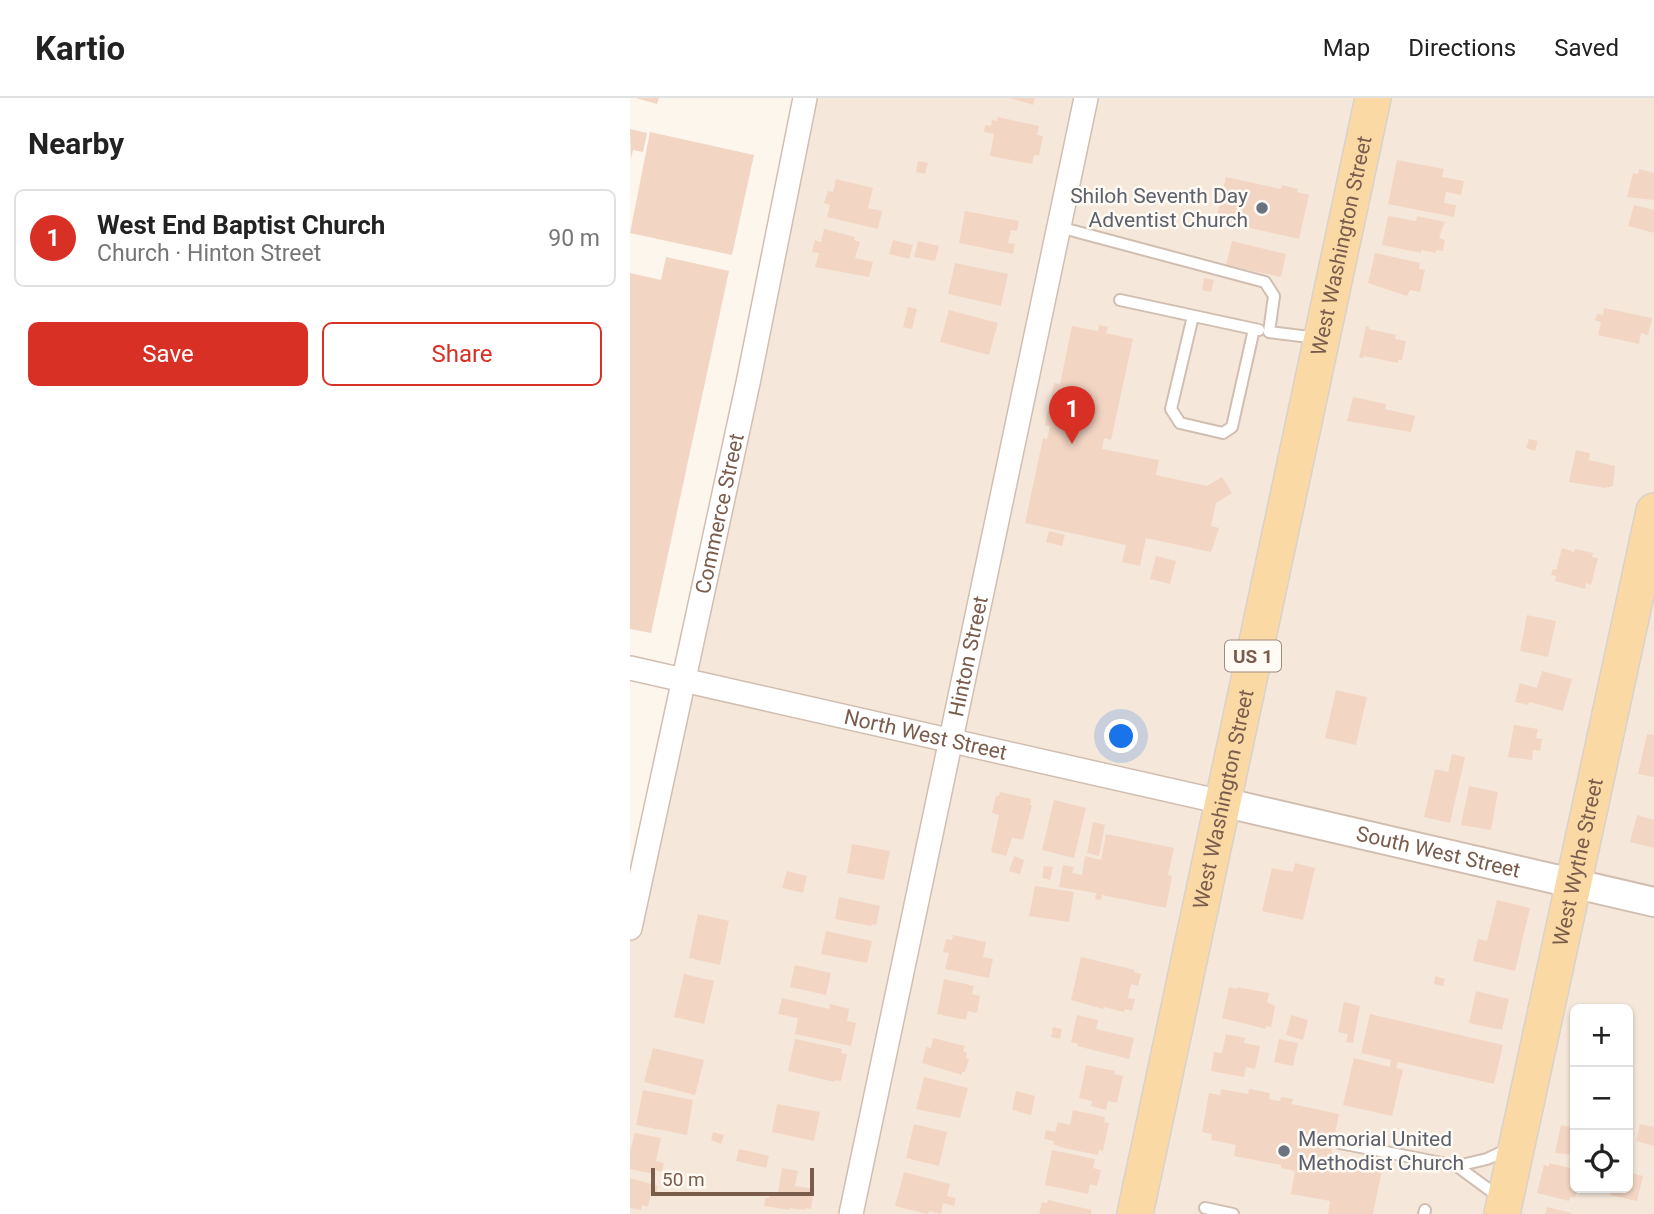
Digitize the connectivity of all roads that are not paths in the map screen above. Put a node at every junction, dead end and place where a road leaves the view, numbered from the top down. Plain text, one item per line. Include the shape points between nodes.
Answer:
1 (805, 98) edge
2 (1086, 98) edge
3 (1373, 98) edge
4 (1059, 227) junction
5 (1120, 300) dead end
6 (1193, 316) junction
7 (1254, 329) junction
8 (1269, 332) junction
9 (1321, 339) junction
10 (1654, 511) edge
11 (630, 668) edge
12 (684, 680) junction
13 (950, 741) junction
14 (1222, 802) junction
15 (1573, 883) junction
16 (1654, 902) edge
17 (630, 928) edge
18 (1340, 1143) dead end
19 (1517, 1145) junction
20 (1457, 1166) junction
21 (1205, 1208) dead end
22 (1503, 1208) edge
23 (851, 1214) edge
24 (1135, 1214) edge
25 (1233, 1214) edge

1 - 12 street, Commerce Street
2 - 4 street, Hinton Street
3 - 9 main road, West Washington Street / US 1
4 - 8 lane via 1265,282 1274,296
4 - 13 street, Hinton Street
5 - 6 lane
6 - 7 lane
6 - 7 lane via 1171,409 1180,423 1223,433 1233,427
7 - 8 lane
8 - 9 lane
9 - 14 main road, West Washington Street / US 1
10 - 15 main road, West Wythe Street
11 - 12 street, North West Street
12 - 13 street, North West Street
12 - 17 street, Commerce Street
13 - 14 street, North West Street
13 - 23 street, Hinton Street
14 - 15 street, South West Street
14 - 24 main road, West Washington Street / US 1
15 - 16 street, South West Street
15 - 19 main road, West Wythe Street
18 - 20 lane
19 - 20 lane
19 - 22 main road, West Wythe Street
20 - 22 lane via 1482,1182
21 - 25 lane

